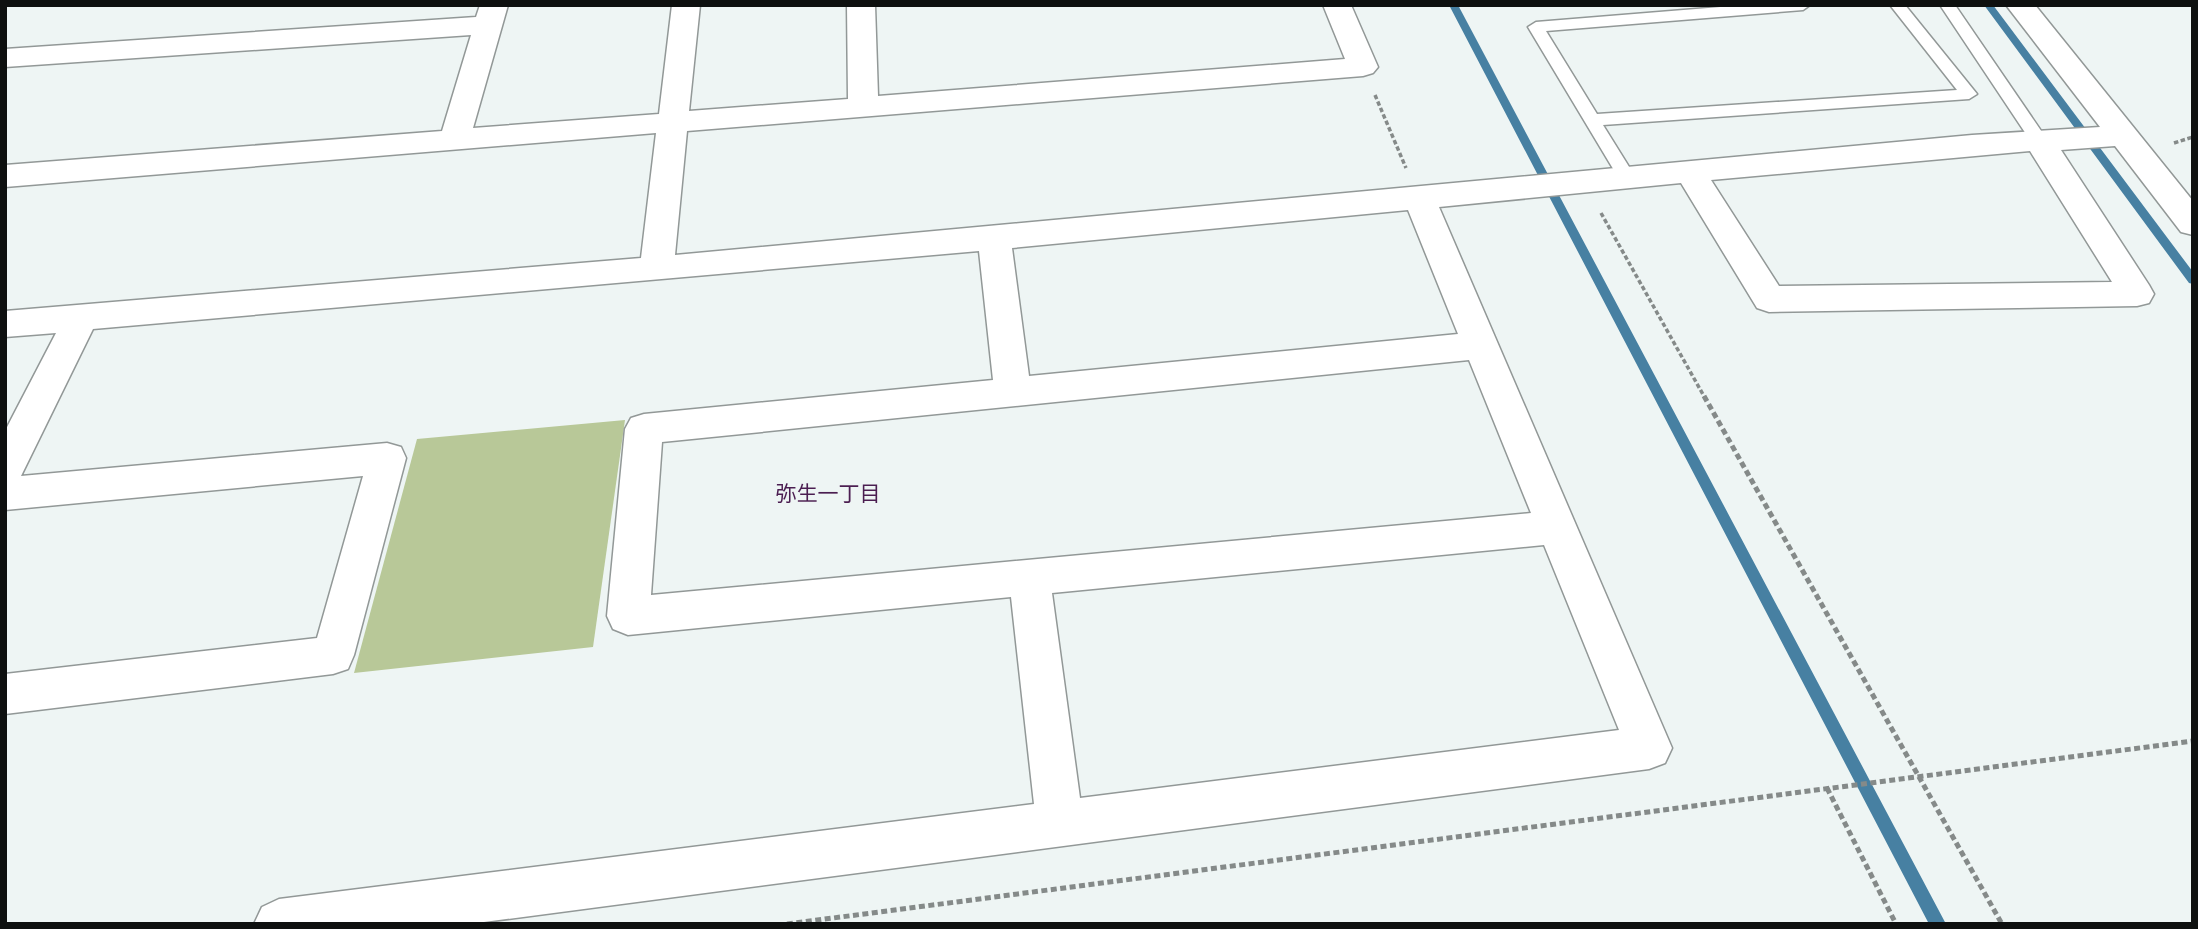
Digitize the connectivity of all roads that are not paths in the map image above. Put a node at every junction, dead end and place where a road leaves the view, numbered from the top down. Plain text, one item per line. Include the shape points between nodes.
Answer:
1 (686, 5) edge
2 (861, 5) edge
3 (1336, 5) edge
4 (1803, 5) edge
5 (1898, 5) edge
6 (1947, 5) edge
7 (2020, 5) edge
8 (491, 15) edge
9 (5, 58) edge
10 (863, 107) junction
11 (1592, 120) junction
12 (673, 122) junction
13 (2121, 136) junction
14 (455, 139) junction
15 (2040, 142) junction
16 (1690, 172) junction
17 (5, 176) edge
18 (1627, 178) junction
19 (1419, 197) junction
20 (2193, 224) edge
21 (994, 238) junction
22 (657, 268) junction
23 (82, 317) junction
24 (5, 324) edge
25 (1481, 345) junction
26 (1013, 392) junction
27 (5, 469) edge
28 (5, 494) edge
29 (1556, 527) junction
30 (1029, 578) junction
31 (5, 694) edge
32 (1060, 824) junction
33 (279, 924) edge

1 - 12 street
2 - 10 street
3 - 10 street via 1363,68
4 - 11 lane via 1536,27
5 - 11 lane via 1969,94
6 - 15 lane
7 - 13 street
8 - 9 street
8 - 14 street
10 - 12 street
11 - 18 lane
12 - 14 street
12 - 22 street
13 - 15 street
13 - 20 street
14 - 17 street
15 - 16 street
15 - 16 street via 2137,294 1769,299
16 - 18 street
18 - 19 street
19 - 21 street
19 - 25 street
21 - 22 street
21 - 26 street
22 - 23 street
23 - 24 street
23 - 27 street
25 - 26 street
25 - 29 street
26 - 30 street via 644,429 628,616
28 - 31 street via 387,458 332,655
29 - 30 street
29 - 32 street via 1649,748
30 - 32 street
32 - 33 street

